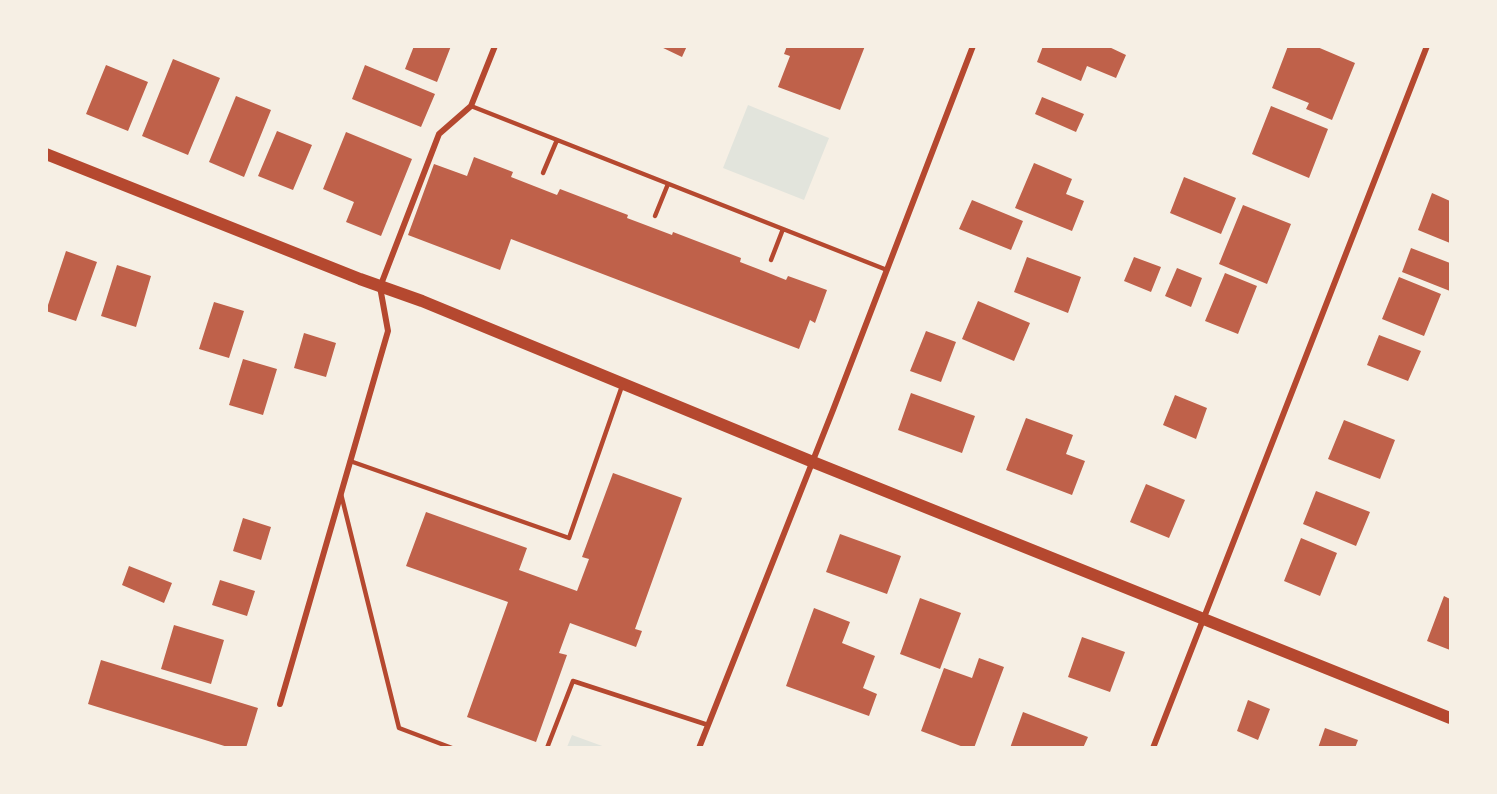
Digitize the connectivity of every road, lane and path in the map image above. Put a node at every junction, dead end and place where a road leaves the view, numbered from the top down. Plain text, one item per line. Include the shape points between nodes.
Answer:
1 (495, 46) edge
2 (973, 46) edge
3 (1427, 46) edge
4 (471, 106) junction
5 (557, 140) junction
6 (46, 154) edge
7 (543, 173) dead end
8 (668, 184) junction
9 (655, 216) dead end
10 (783, 229) junction
11 (771, 260) dead end
12 (887, 270) junction
13 (380, 287) junction
14 (622, 383) junction
15 (350, 461) junction
16 (813, 462) junction
17 (341, 494) junction
18 (1205, 619) junction
19 (280, 704) dead end
20 (1450, 718) edge
21 (708, 726) junction
22 (452, 747) edge
23 (547, 747) edge
24 (699, 747) edge
25 (1153, 747) edge

1 - 4 street
2 - 12 street
3 - 18 street
4 - 5 lane
4 - 13 street via 439,134
5 - 7 lane
5 - 8 lane
6 - 13 main road
8 - 9 lane
8 - 10 lane
10 - 11 lane
10 - 12 lane
12 - 16 street
13 - 14 main road via 422,300
13 - 15 street via 388,331
14 - 15 lane via 569,538
14 - 16 main road
15 - 17 street
16 - 18 main road
16 - 21 street
17 - 19 street
17 - 22 lane via 399,728
18 - 20 main road
18 - 25 street
21 - 23 lane via 573,681
21 - 24 street

